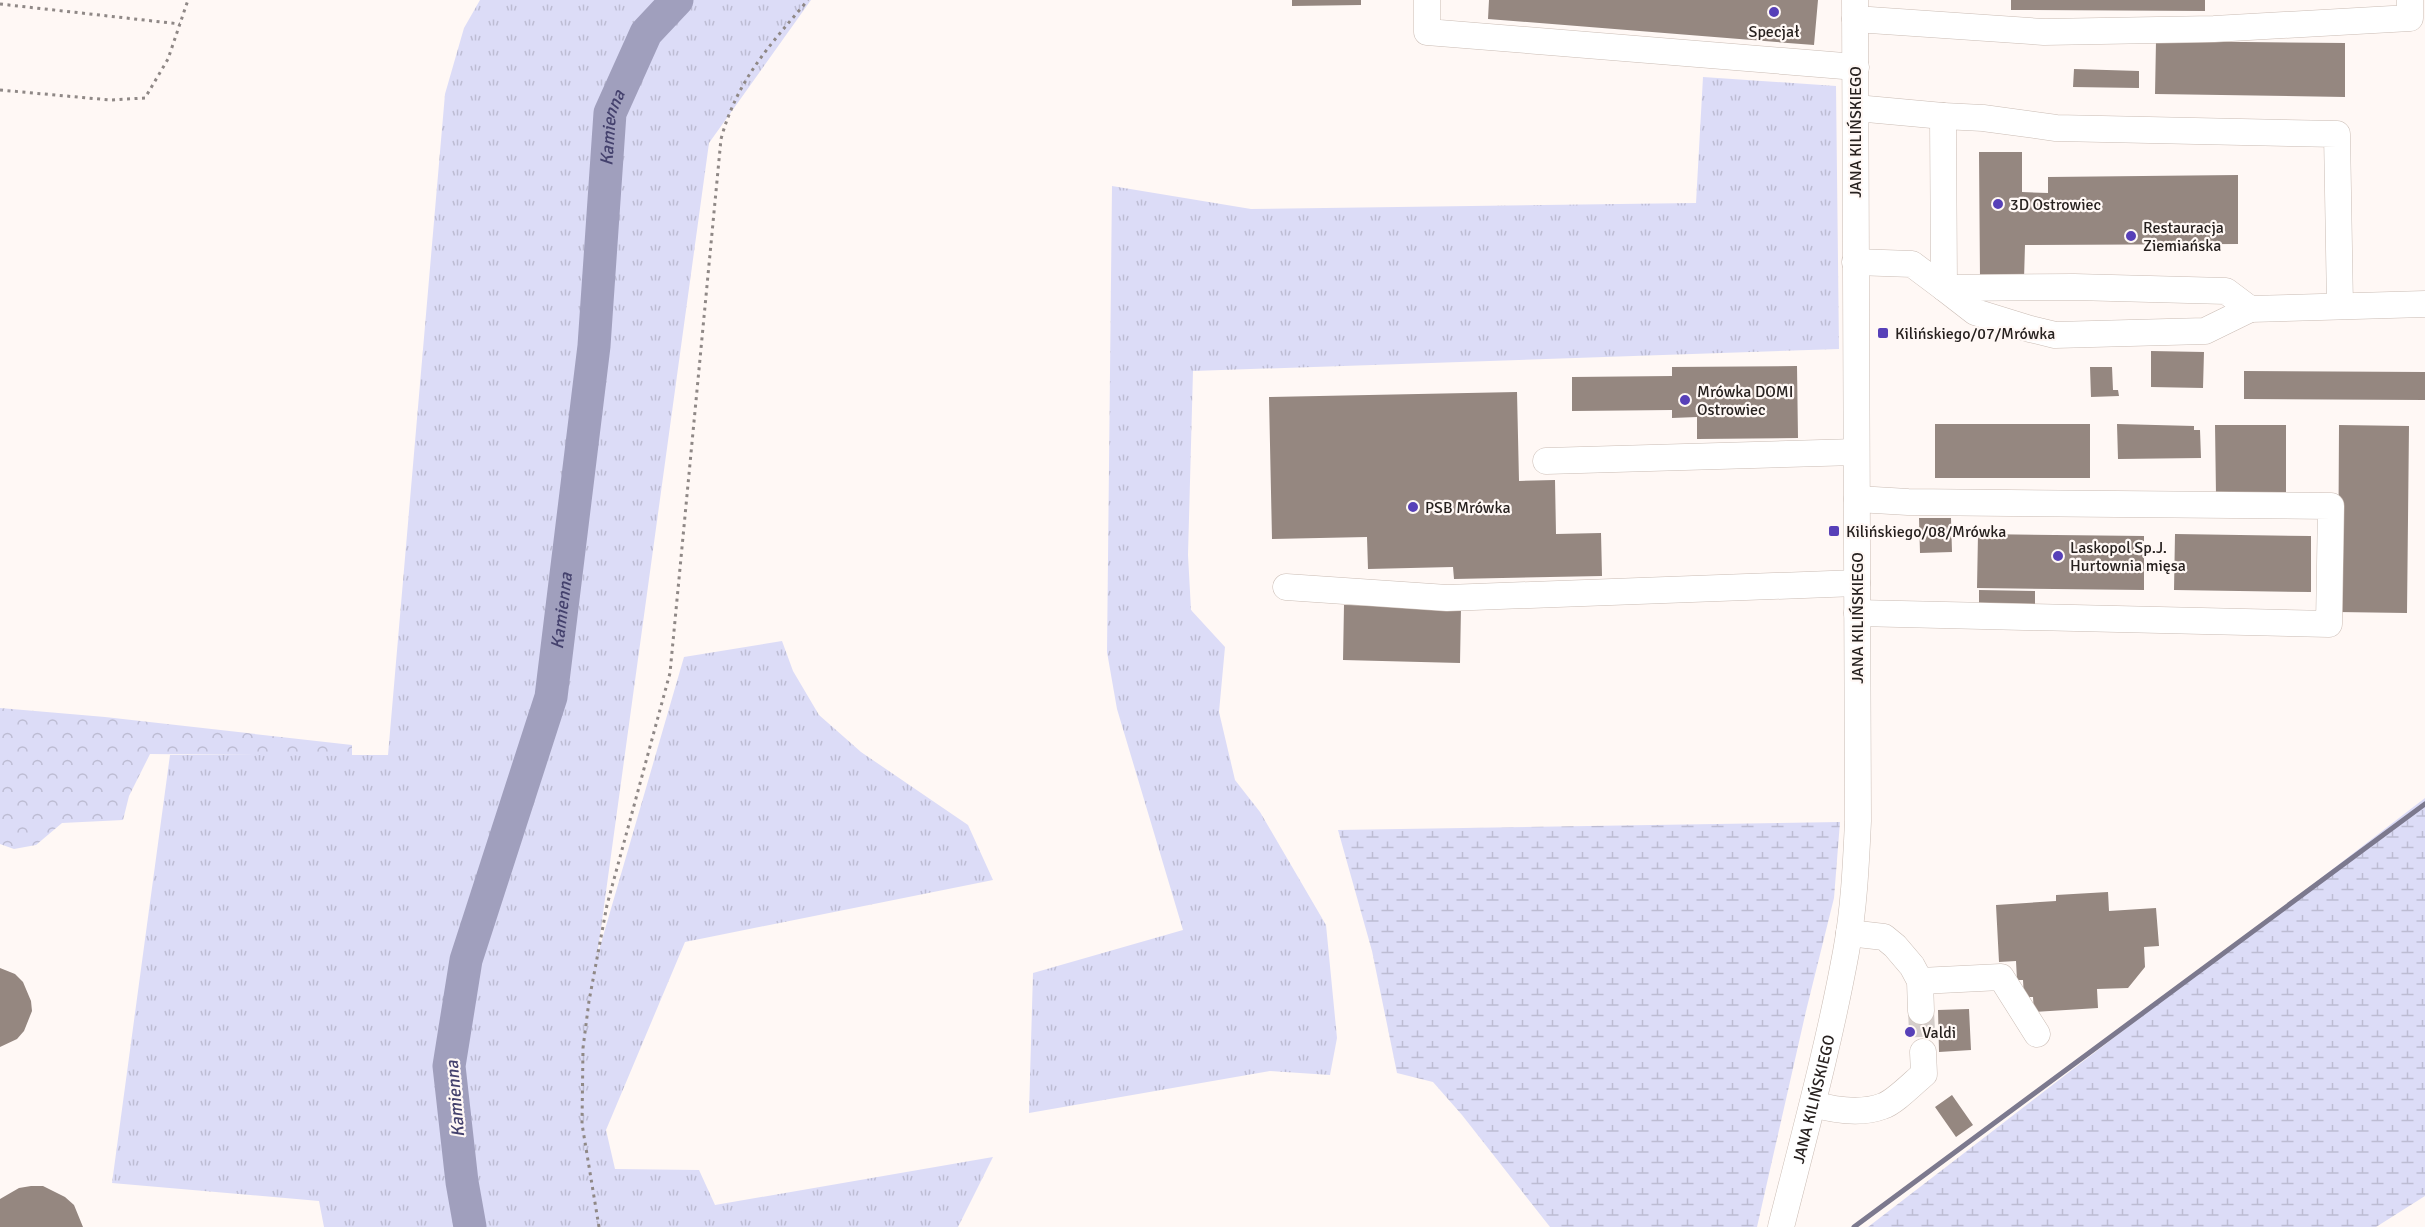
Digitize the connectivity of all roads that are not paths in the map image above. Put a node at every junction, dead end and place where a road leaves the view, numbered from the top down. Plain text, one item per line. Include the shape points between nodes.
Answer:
1 (1427, 0) edge
2 (2410, 0) edge
3 (1855, 10) edge
4 (1856, 67) junction
5 (1856, 108) junction
6 (1942, 116) junction
7 (1855, 262) junction
8 (1944, 288) junction
9 (2425, 304) edge
10 (2340, 306) junction
11 (2250, 309) junction
12 (1856, 452) junction
13 (1546, 461) dead end
14 (1857, 499) junction
15 (1857, 584) junction
16 (1286, 587) dead end
17 (1857, 613) junction
18 (1849, 933) junction
19 (1920, 981) junction
20 (1921, 1011) tunnel mouth
21 (2037, 1034) dead end
22 (1923, 1052) tunnel mouth
23 (1813, 1104) junction
24 (1781, 1227) edge

1 - 4 street via 1427,32
2 - 3 street via 2410,18 2214,29 2044,32
3 - 4 street, JANA KILIŃSKIEGO
4 - 5 street, JANA KILIŃSKIEGO
5 - 6 street
5 - 7 street, JANA KILIŃSKIEGO
6 - 8 street
6 - 10 street via 2056,128 2337,134
7 - 8 street via 1912,264
7 - 12 street, JANA KILIŃSKIEGO
8 - 11 street via 2226,291
8 - 11 street via 1975,312 2055,335 2205,331
9 - 10 street
10 - 11 street
12 - 13 street
12 - 14 street, JANA KILIŃSKIEGO
14 - 15 street, JANA KILIŃSKIEGO
14 - 17 street via 2331,506 2329,624
15 - 16 street via 1446,598
15 - 17 street, JANA KILIŃSKIEGO
17 - 18 street, JANA KILIŃSKIEGO via 1858,821
18 - 19 street via 1884,937 1912,966
18 - 23 street, JANA KILIŃSKIEGO
19 - 20 street
19 - 21 street via 2001,977
22 - 23 street via 1924,1074 1885,1106 1831,1109
23 - 24 street, JANA KILIŃSKIEGO

